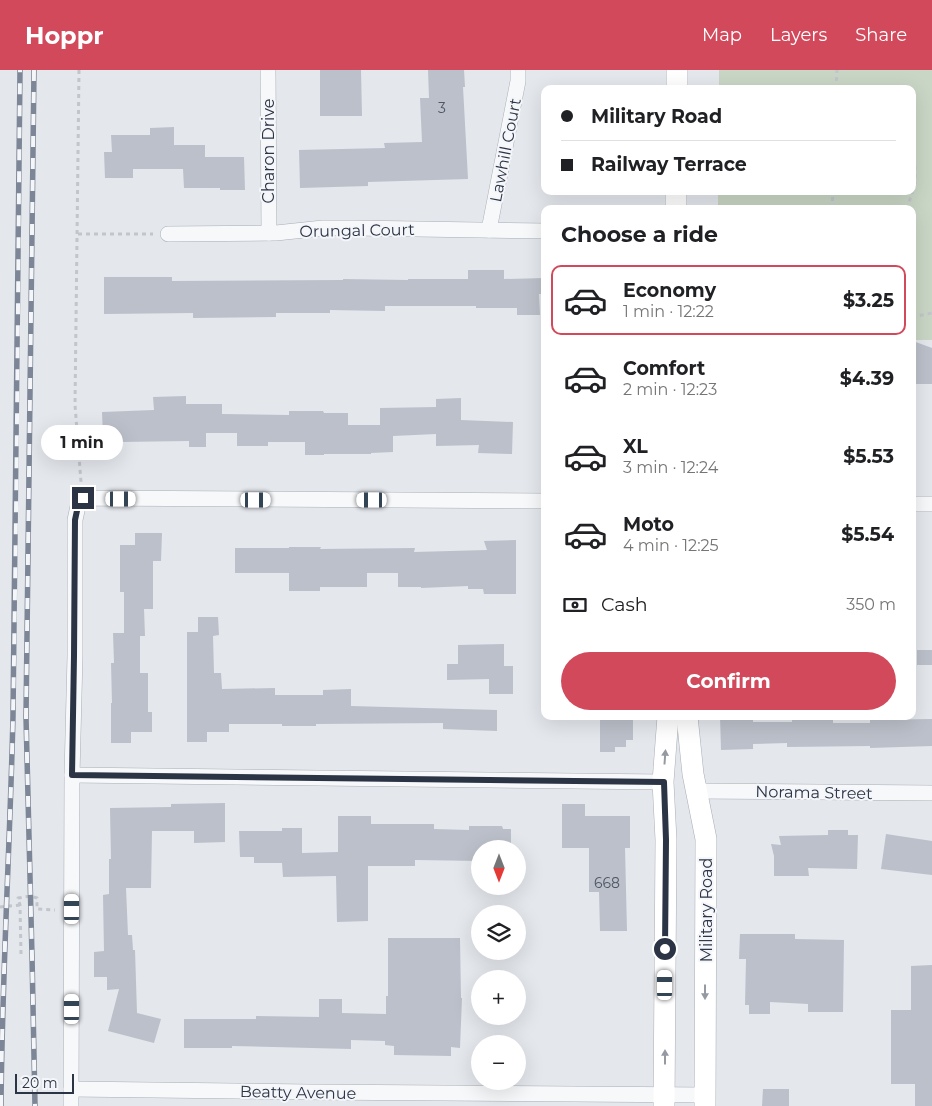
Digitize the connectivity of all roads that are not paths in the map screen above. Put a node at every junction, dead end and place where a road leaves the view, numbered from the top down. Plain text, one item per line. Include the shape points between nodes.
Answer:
1 (268, 70) edge
2 (518, 70) edge
3 (677, 70) edge
4 (677, 85) edge
5 (489, 230) junction
6 (541, 231) edge
7 (269, 233) junction
8 (168, 234) road end
9 (541, 501) edge
10 (916, 504) edge
11 (932, 504) edge
12 (668, 720) edge
13 (687, 720) edge
14 (72, 775) junction
15 (664, 782) junction
16 (696, 791) junction
17 (932, 793) edge
18 (71, 1089) junction
19 (309, 1099) edge
20 (664, 1100) edge
21 (705, 1100) edge
22 (71, 1106) edge

1 - 7 street, Charon Drive
2 - 5 street, Lawhill Court
3 - 4 street
5 - 6 street, Orungal Court
5 - 7 street, Orungal Court via 323,228
7 - 8 street, Orungal Court
9 - 14 street via 83,498 75,520
10 - 11 street
15 -> 12 street
13 - 16 street, Military Road
14 - 15 street
14 - 18 street
20 -> 15 street
16 - 17 street, Norama Street
16 -> 21 street, Military Road via 706,839
18 - 19 street, Beatty Avenue
18 - 22 street
19 - 20 street, Beatty Avenue
20 - 21 street, Beatty Avenue

